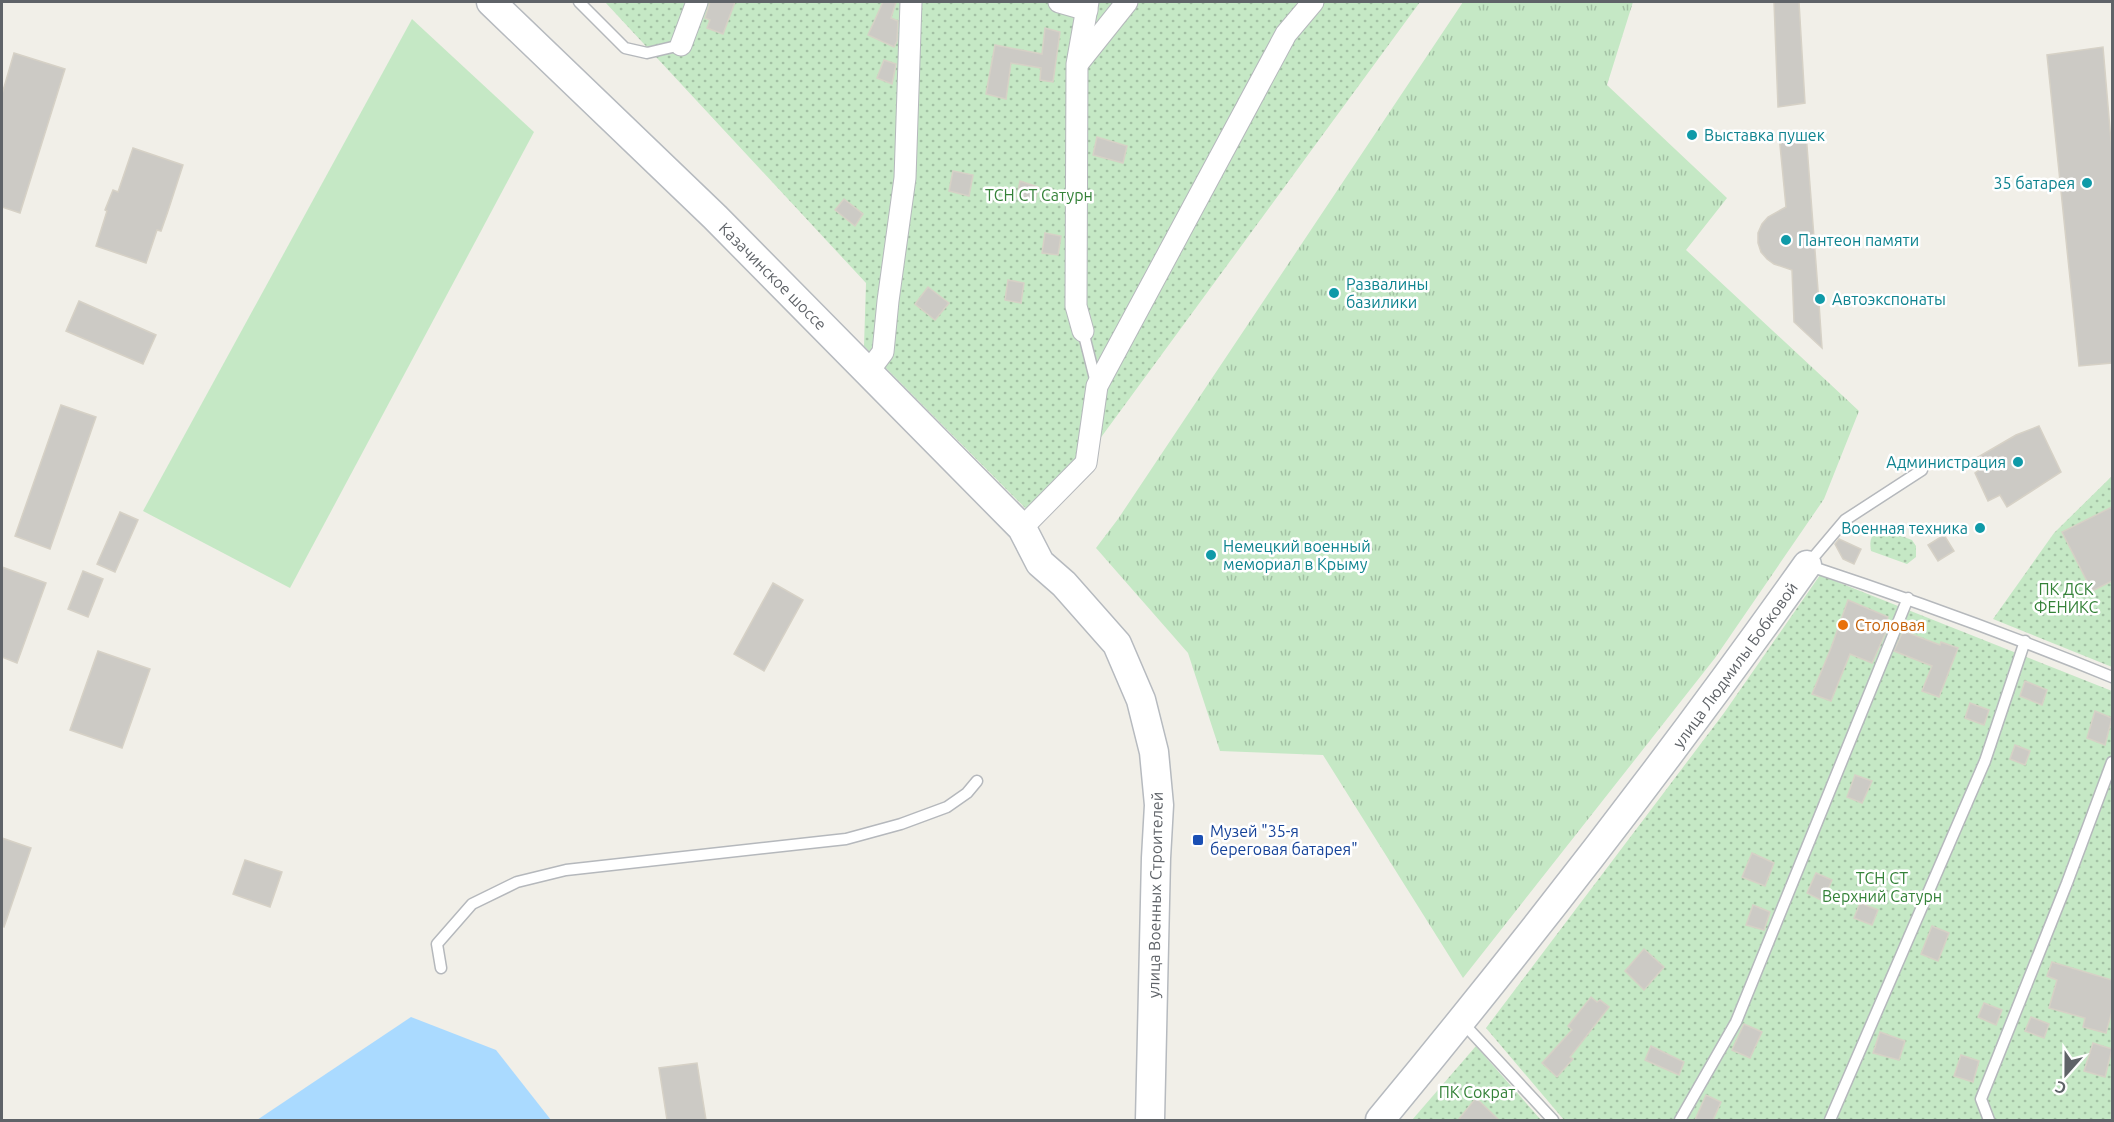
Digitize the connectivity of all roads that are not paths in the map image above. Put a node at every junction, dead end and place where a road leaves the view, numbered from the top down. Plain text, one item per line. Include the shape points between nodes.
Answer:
1 (491, 2) edge
2 (579, 2) edge
3 (697, 2) edge
4 (911, 2) edge
5 (1059, 2) edge
6 (1127, 2) edge
7 (1313, 2) edge
8 (1087, 6) edge
9 (681, 45) joint
10 (1077, 64) junction
11 (1083, 331) joint
12 (868, 372) junction
13 (1097, 386) junction
14 (1922, 470) dead end
15 (1022, 528) junction
16 (1040, 562) joint
17 (1807, 565) junction
18 (1908, 598) junction
19 (2025, 641) junction
20 (2112, 677) edge
21 (2112, 762) edge
22 (977, 781) dead end
23 (441, 968) dead end
24 (1462, 1022) junction
25 (1150, 1120) edge
26 (1380, 1120) edge
27 (1553, 1120) edge
28 (1680, 1120) edge
29 (1830, 1120) edge
30 (1989, 1120) edge

1 - 12 main road, Казачинское шоссе via 715,217
2 - 9 lane via 626,48 647,53
3 - 9 street
4 - 12 street via 905,178 883,352
5 - 8 street
6 - 10 street
7 - 13 street via 1286,34
8 - 10 street
10 - 11 street via 1076,306
11 - 13 lane
12 - 15 main road, Казачинское шоссе
13 - 15 street via 1086,464
14 - 17 lane via 1845,520
15 - 16 main road, Казачинское шоссе
16 - 25 main road, улица Военных Строителей via 1117,644 1141,700 1154,752 1159,805
17 - 18 lane, улица Людмилы Бобковой
17 - 24 main road, улица Людмилы Бобковой via 1662,765
18 - 19 lane, улица Людмилы Бобковой
18 - 28 lane via 1737,1022
19 - 20 lane, улица Людмилы Бобковой
19 - 29 lane via 1985,761
21 - 30 lane via 1981,1099
22 - 23 lane via 947,807 846,839 566,870 517,882 472,904 438,944
24 - 26 main road, улица Людмилы Бобковой
24 - 27 lane

